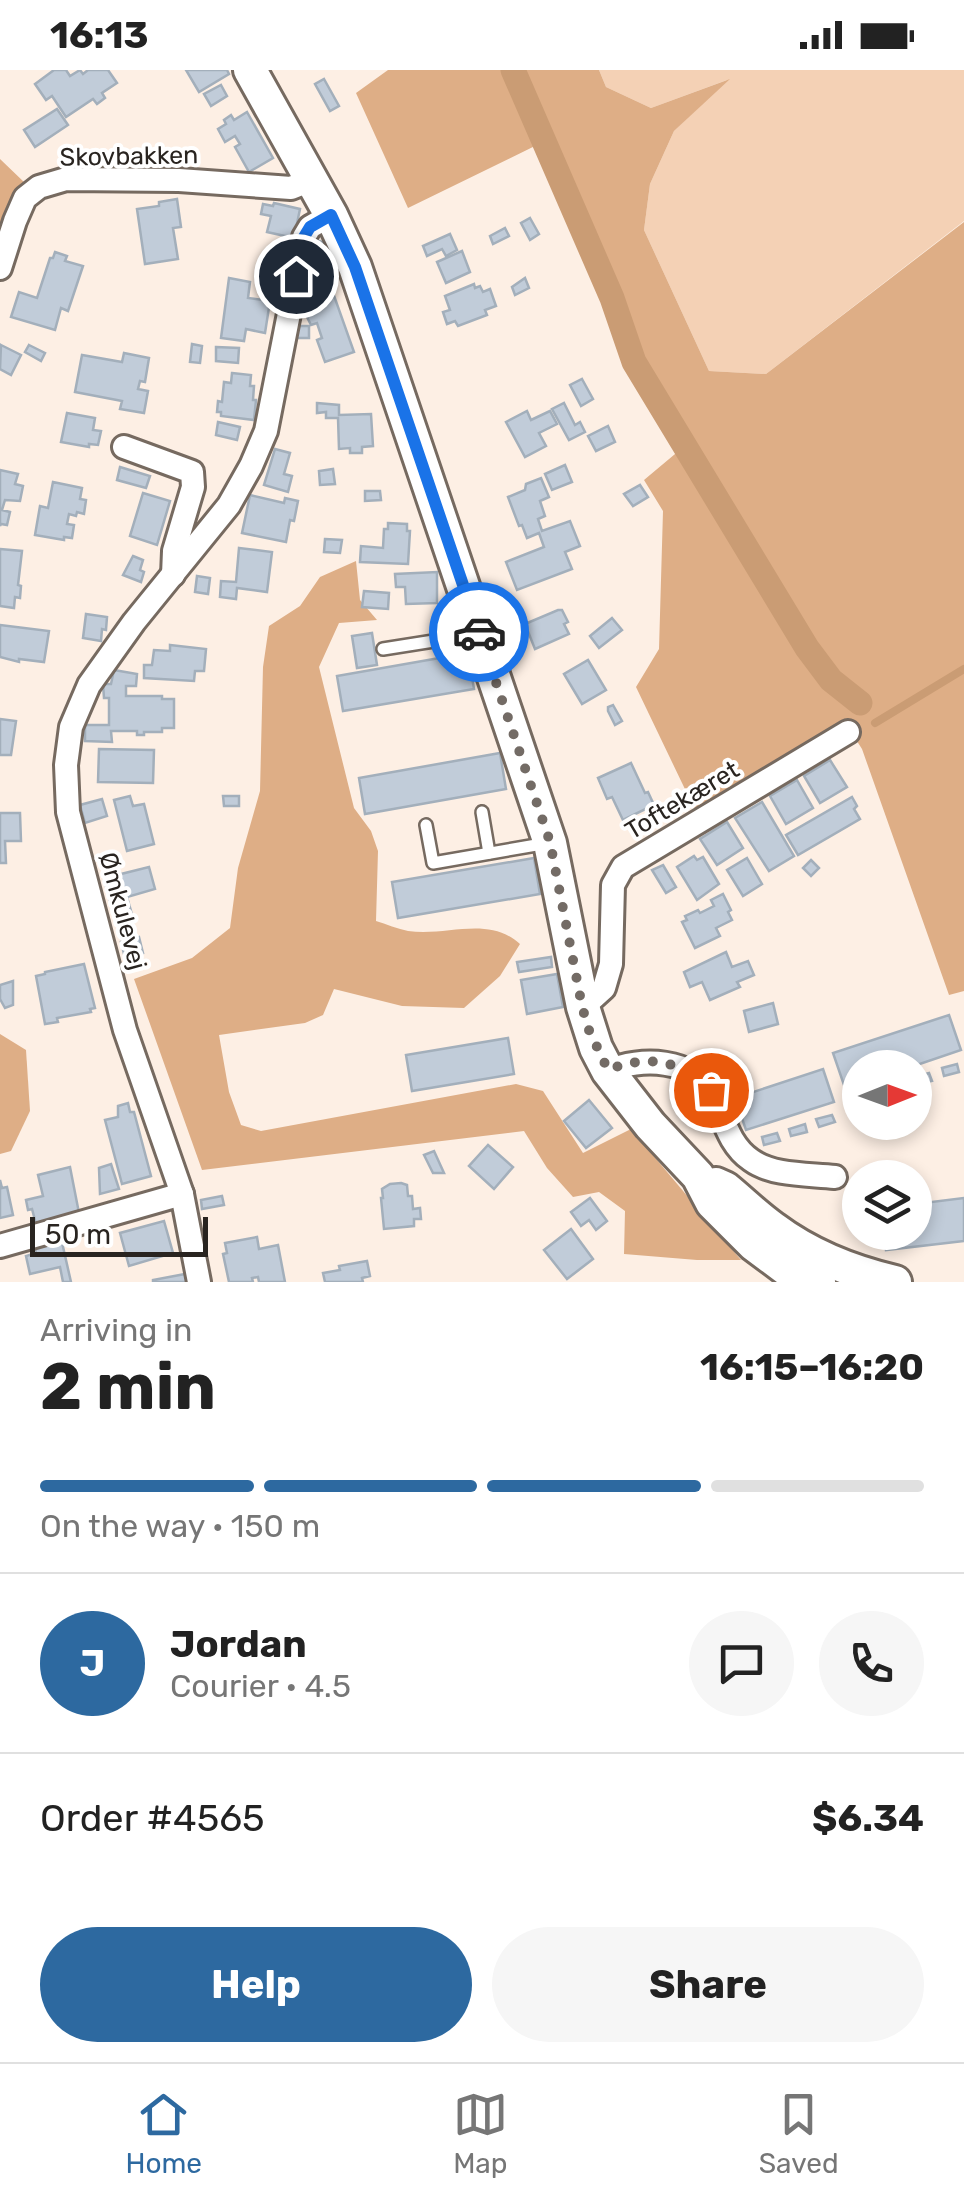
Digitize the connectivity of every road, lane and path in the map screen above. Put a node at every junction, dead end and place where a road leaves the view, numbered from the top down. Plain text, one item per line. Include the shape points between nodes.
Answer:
1 (250, 70) edge
2 (311, 180) junction
3 (331, 215) junction
4 (0, 268) edge
5 (124, 447) dead end
6 (173, 574) junction
7 (479, 634) junction
8 (383, 649) dead end
9 (848, 732) dead end
10 (482, 812) dead end
11 (426, 825) dead end
12 (550, 842) junction
13 (489, 853) junction
14 (582, 1006) junction
15 (608, 1070) junction
16 (834, 1177) dead end
17 (182, 1194) junction
18 (0, 1246) edge
19 (798, 1271) edge
20 (199, 1282) edge
21 (895, 1282) edge

1 - 2 main road
2 - 3 main road
2 - 4 street, Skovbakken via 292,188 66,179 25,198
3 - 6 street, Ømkulevej via 304,237 266,432 229,505
3 - 7 main road via 355,267
5 - 6 street, Ømkulevej via 192,472
6 - 17 street, Ømkulevej via 89,685 71,727 66,765 68,812 126,1030
7 - 8 lane
7 - 12 main road
9 - 14 street, Toftekæret via 624,867 614,885 604,988
10 - 13 lane
11 - 13 lane via 433,863
12 - 13 lane
12 - 14 main road
14 - 15 main road
15 - 16 street via 653,1062 694,1074 711,1090 734,1144 752,1161
15 - 19 main road via 698,1176 712,1203 754,1245
17 - 18 street
17 - 20 street, Ømkulevej
19 - 21 main road

